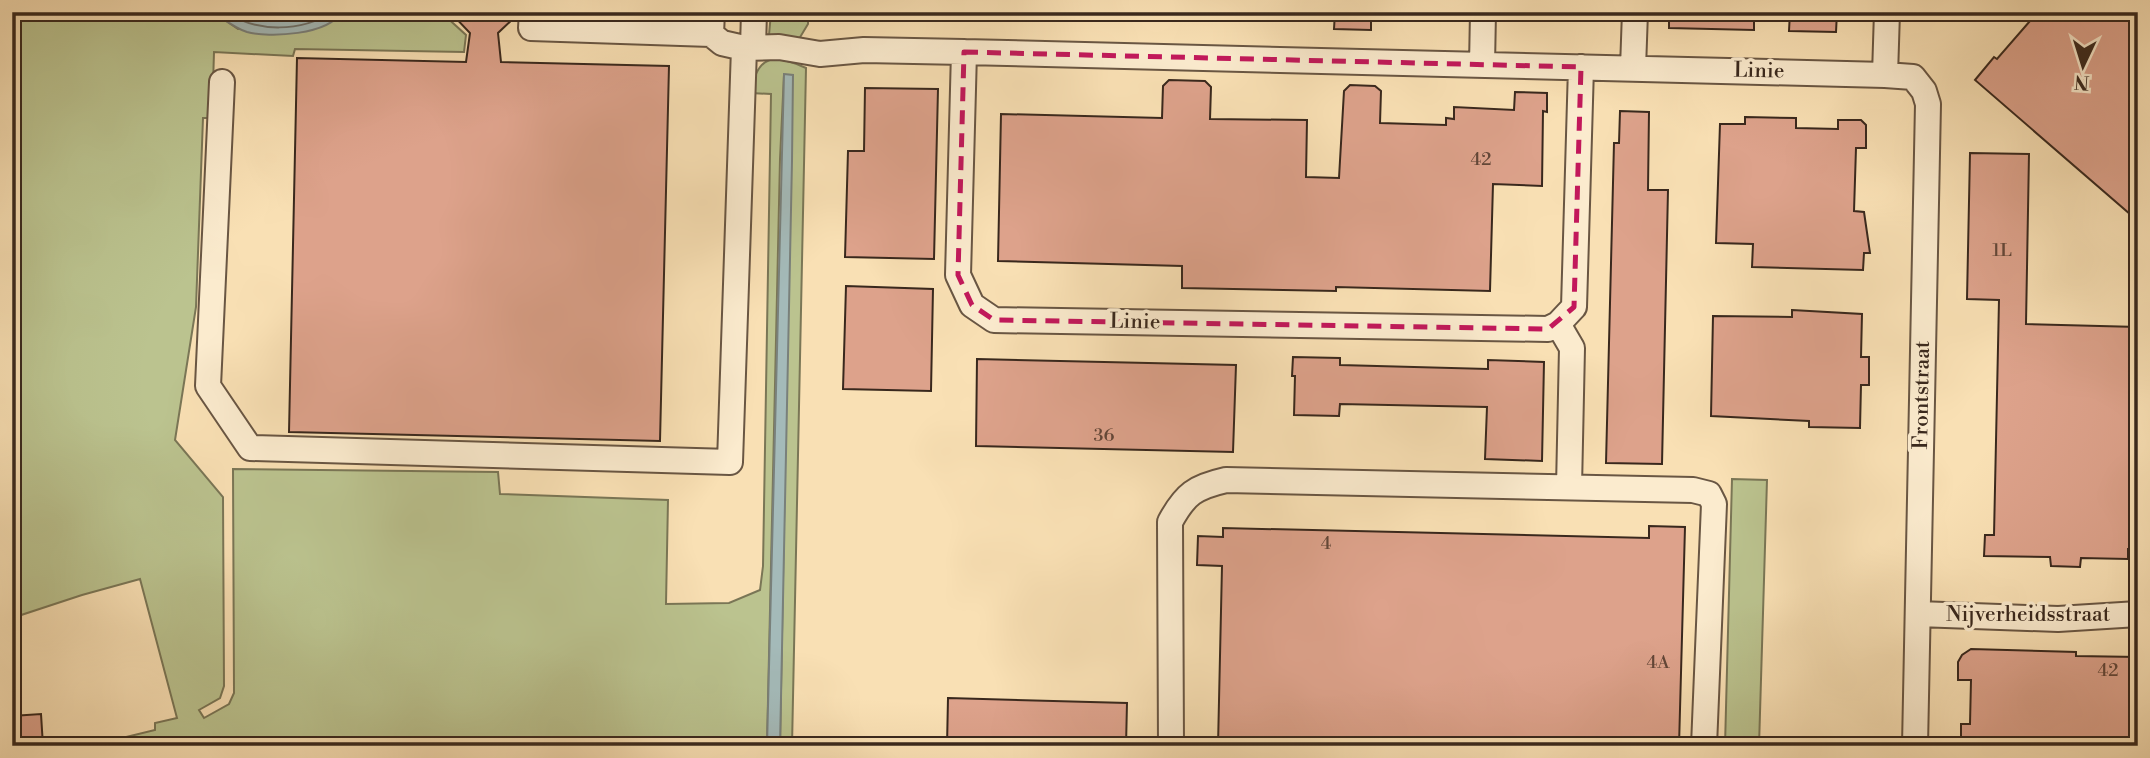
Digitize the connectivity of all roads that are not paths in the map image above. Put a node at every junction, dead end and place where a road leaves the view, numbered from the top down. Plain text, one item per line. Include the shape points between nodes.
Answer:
1 (532, 12) edge
2 (754, 12) edge
3 (1483, 12) edge
4 (1635, 12) edge
5 (1887, 12) edge
6 (712, 23) edge
7 (748, 47) junction
8 (964, 52) junction
9 (1482, 65) junction
10 (1581, 67) junction
11 (1633, 68) junction
12 (1885, 75) junction
13 (222, 82) dead end
14 (1558, 324) junction
15 (1569, 487) junction
16 (1918, 614) junction
17 (2138, 614) edge
18 (1171, 746) edge
19 (1704, 746) edge
20 (1915, 746) edge

1 - 6 street via 531,28
2 - 7 street
3 - 9 street
4 - 11 street
5 - 12 street
6 - 7 street via 722,43
7 - 8 street, Linie via 820,54
7 - 13 street via 730,462 250,448 208,386
8 - 9 street, Linie
8 - 14 street, Linie via 958,275 972,305 993,320 1548,329
9 - 10 street, Linie
10 - 11 street, Linie
10 - 14 street via 1574,307
11 - 12 street, Linie
12 - 16 street, Frontstraat via 1913,77 1928,104
14 - 15 street via 1572,348
15 - 18 street via 1226,480 1203,485 1182,500 1170,522
15 - 19 street via 1709,494 1714,504
16 - 17 street, Nijverheidsstraat via 2058,619
16 - 20 street, Frontstraat

